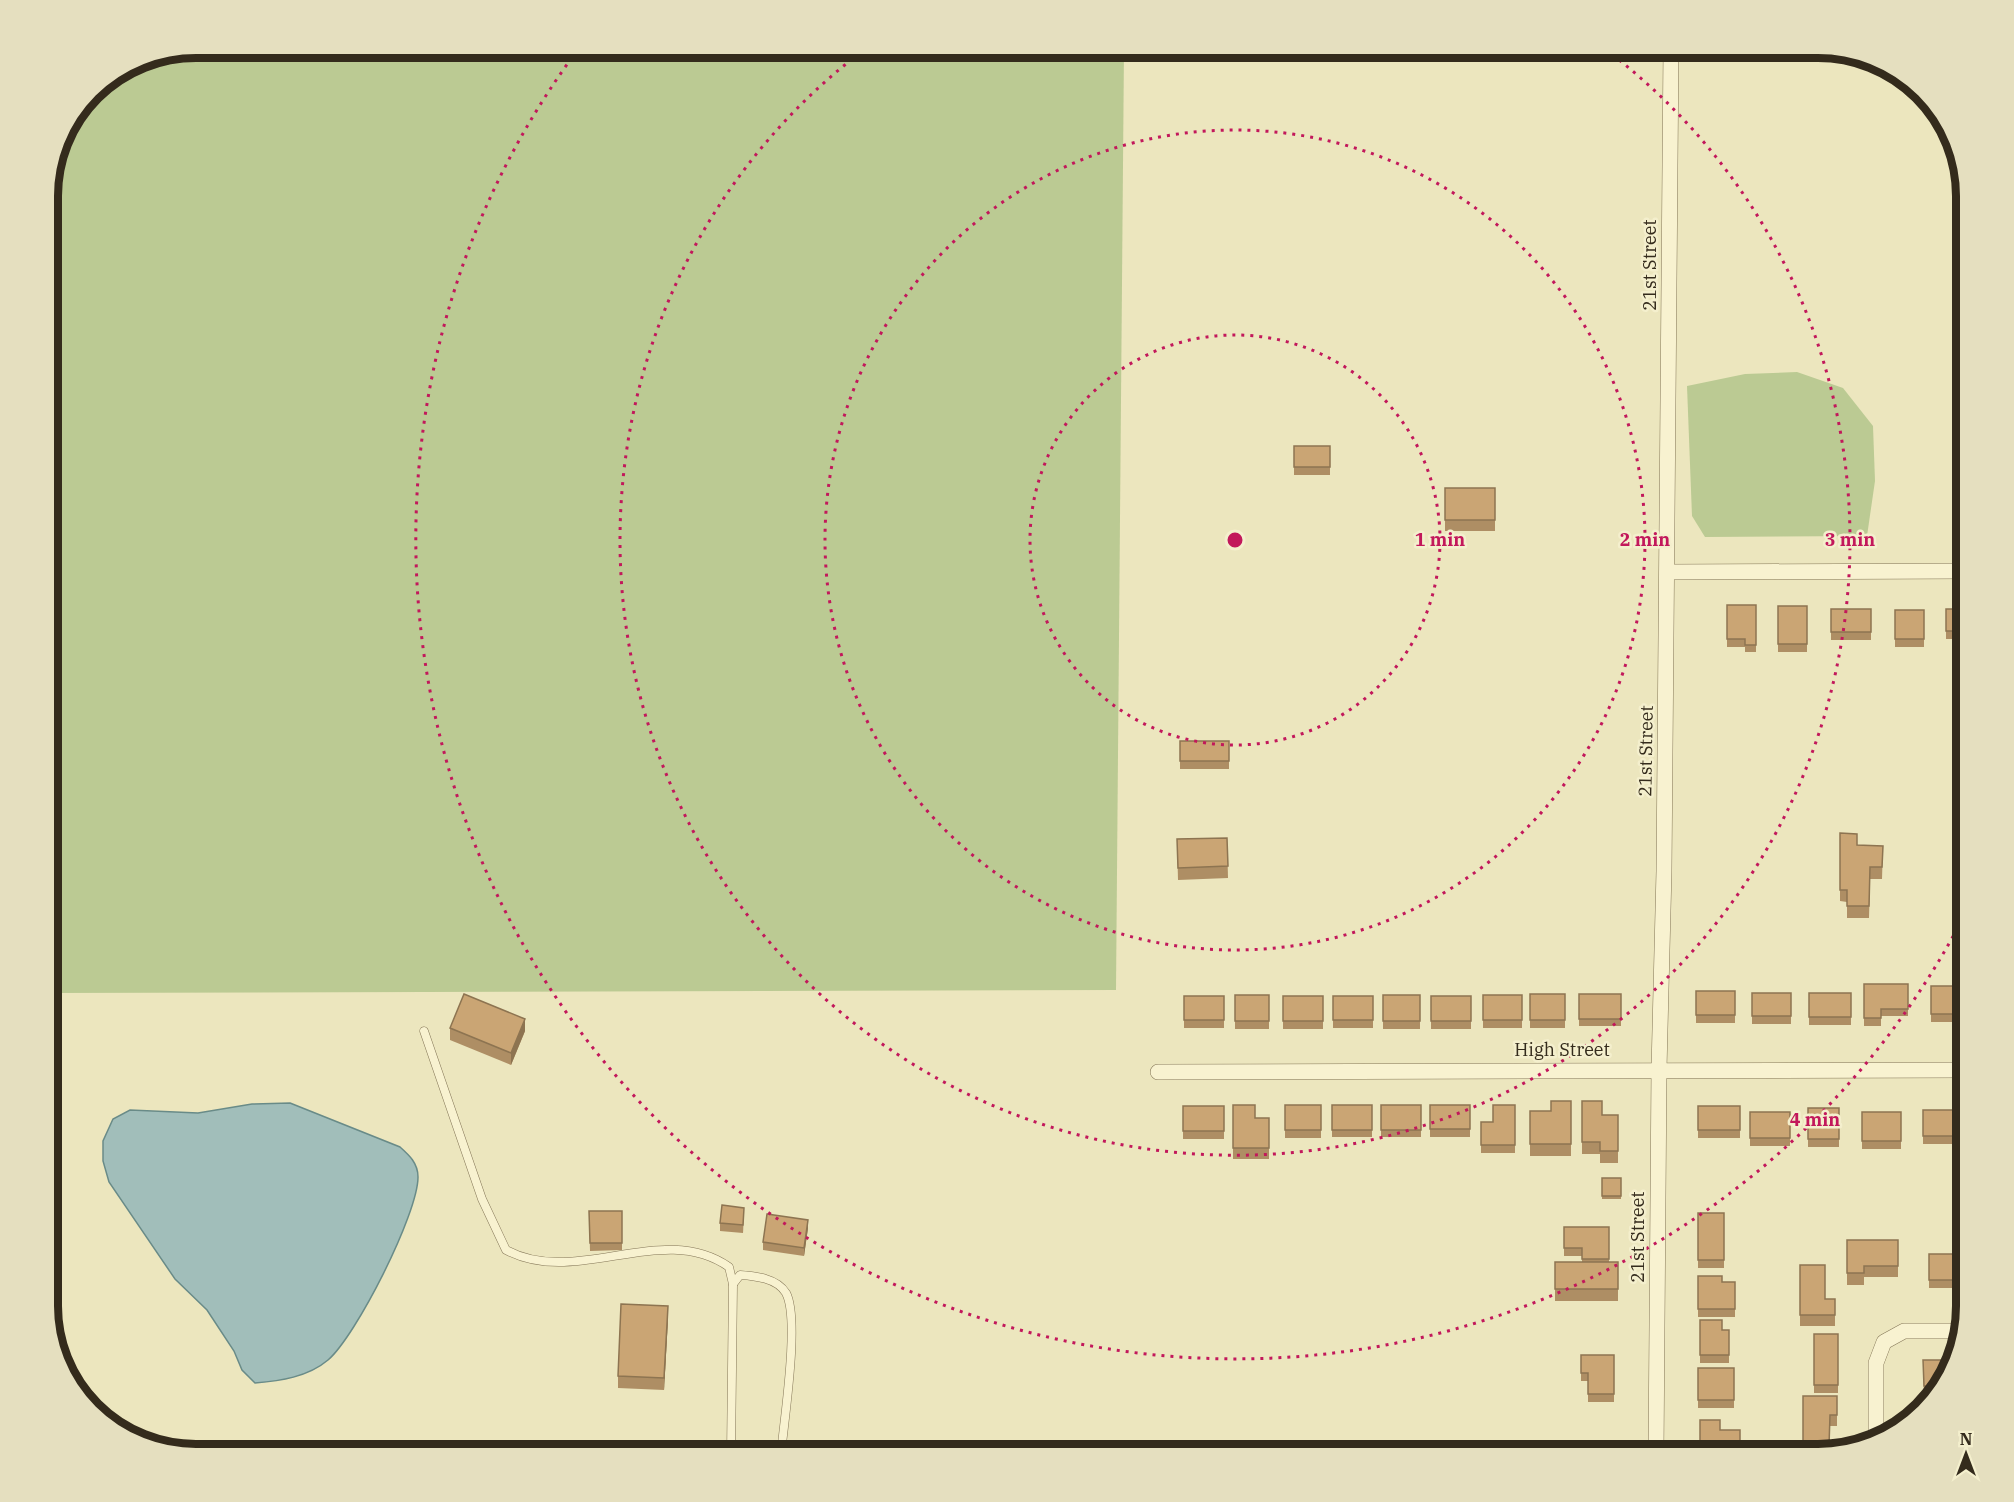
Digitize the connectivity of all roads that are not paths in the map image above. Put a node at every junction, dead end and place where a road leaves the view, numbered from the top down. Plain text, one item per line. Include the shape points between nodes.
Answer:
1 (1671, 58) edge
2 (1956, 571) edge
3 (1667, 572) junction
4 (424, 1031) dead end
5 (1659, 1069) junction
6 (1956, 1070) edge
7 (1158, 1072) dead end
8 (733, 1284) junction
9 (1953, 1331) edge
10 (1876, 1430) edge
11 (731, 1444) edge
12 (782, 1444) edge
13 (1656, 1444) edge

1 - 3 street, 21st Street
2 - 3 street
3 - 5 street, 21st Street
4 - 8 lane via 482,1199 506,1250 538,1262 559,1262 691,1249 714,1256 729,1267
5 - 6 street, High Street
5 - 7 street, High Street
5 - 13 street, 21st Street
8 - 11 lane
8 - 12 lane via 740,1275 762,1276 784,1290 791,1304
9 - 10 street via 1904,1331 1884,1342 1876,1363

